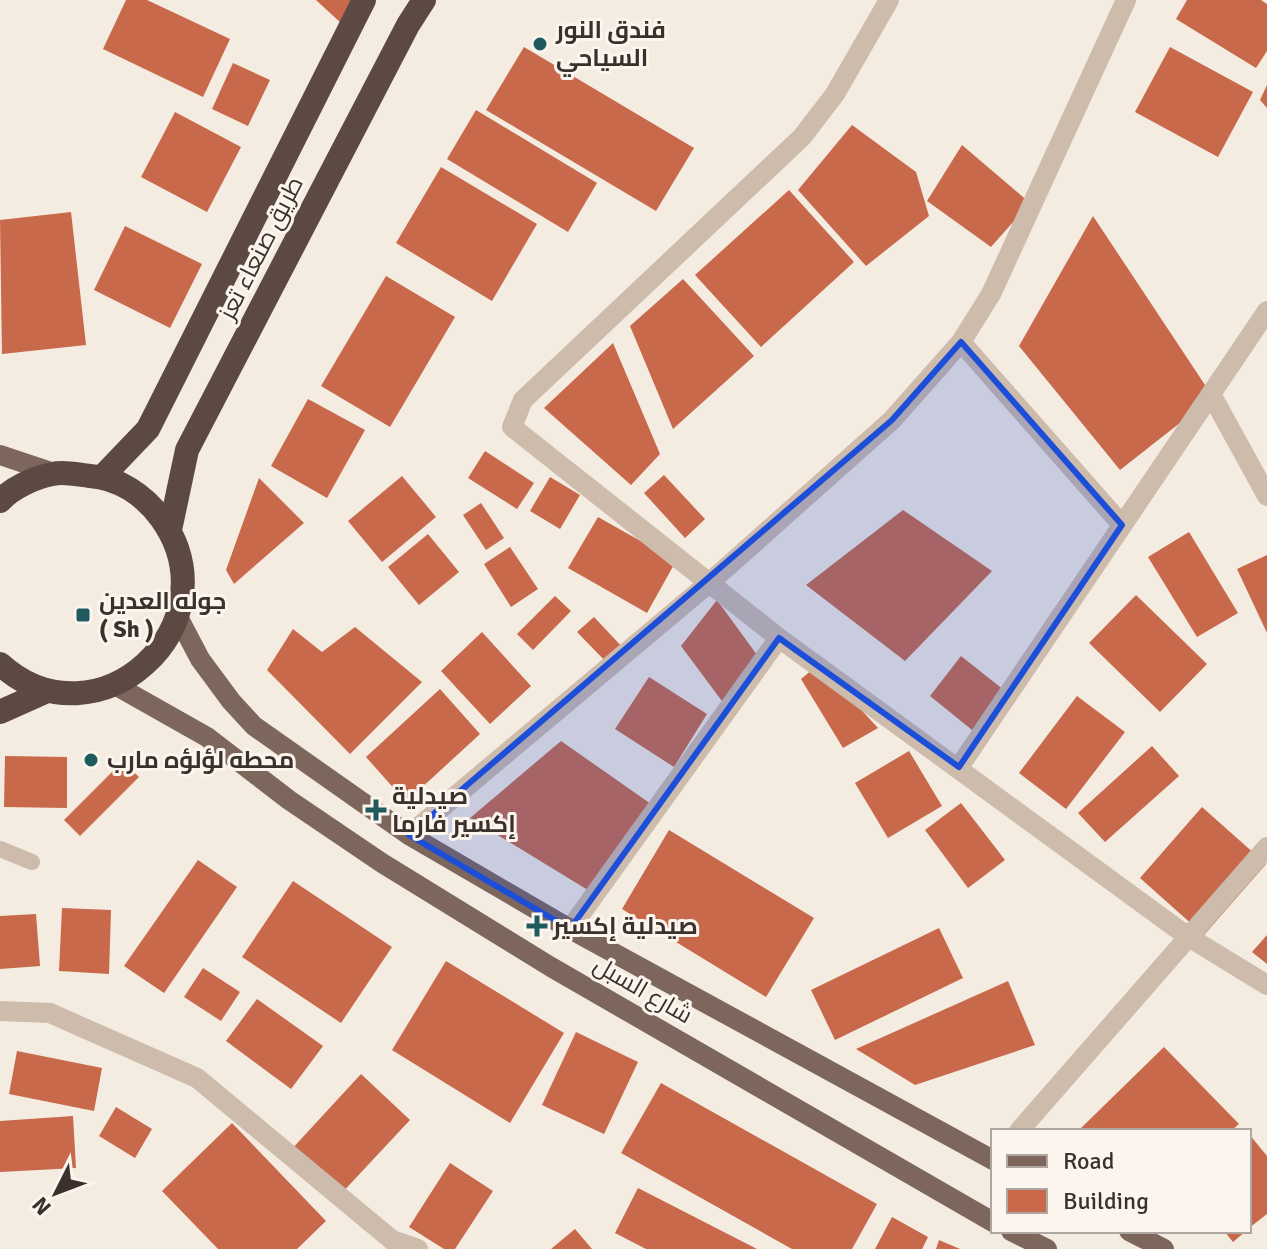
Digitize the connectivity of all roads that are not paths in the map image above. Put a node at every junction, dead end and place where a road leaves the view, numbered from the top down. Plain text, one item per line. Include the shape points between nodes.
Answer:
1 (364, 0) edge
2 (424, 0) edge
3 (889, 0) edge
4 (1126, 0) edge
5 (1267, 311) edge
6 (961, 342) junction
7 (1211, 394) junction
8 (0, 455) edge
9 (54, 473) junction
10 (103, 476) junction
11 (1267, 496) edge
12 (0, 501) edge
13 (1122, 525) junction
14 (170, 530) junction
15 (709, 583) junction
16 (178, 617) junction
17 (779, 638) junction
18 (0, 664) edge
19 (115, 685) junction
20 (47, 691) junction
21 (0, 712) edge
22 (959, 767) junction
23 (409, 835) junction
24 (1267, 847) edge
25 (0, 849) edge
26 (32, 862) dead end
27 (570, 929) junction
28 (1187, 936) junction
29 (1267, 985) edge
30 (0, 1011) edge
31 (1021, 1129) edge
32 (991, 1159) edge
33 (991, 1221) edge
34 (1015, 1233) edge
35 (1133, 1233) edge
36 (394, 1244) edge
37 (418, 1249) edge
38 (1047, 1249) edge
39 (1164, 1249) edge

1 - 10 highway, طريق صنعاء تعز via 148,429
2 - 14 highway, طريق صنعاء تعز via 187,450
3 - 15 street via 835,94 802,137 523,400 512,427
4 - 6 street via 991,294
5 - 7 street
6 - 13 street
6 - 15 street via 892,420
7 - 11 street
7 - 13 street
8 - 9 main road
9 - 10 highway
9 - 12 highway via 9,491
10 - 14 highway via 152,506
13 - 22 street
14 - 16 highway via 183,588
15 - 17 street
15 - 23 street
16 - 19 highway via 164,646 142,669
16 - 23 main road, شارع السبل via 200,659 254,726
17 - 22 street
17 - 27 street
18 - 20 highway
19 - 20 highway via 82,693
19 - 33 main road, شارع السبل via 207,737 382,863 551,967
20 - 21 highway
22 - 28 street
23 - 27 main road, شارع السبل
24 - 28 street
25 - 26 lane
27 - 32 main road, شارع السبل
28 - 29 street
28 - 31 street
30 - 36 street via 50,1013 197,1078
34 - 38 main road
35 - 39 main road
36 - 37 street

